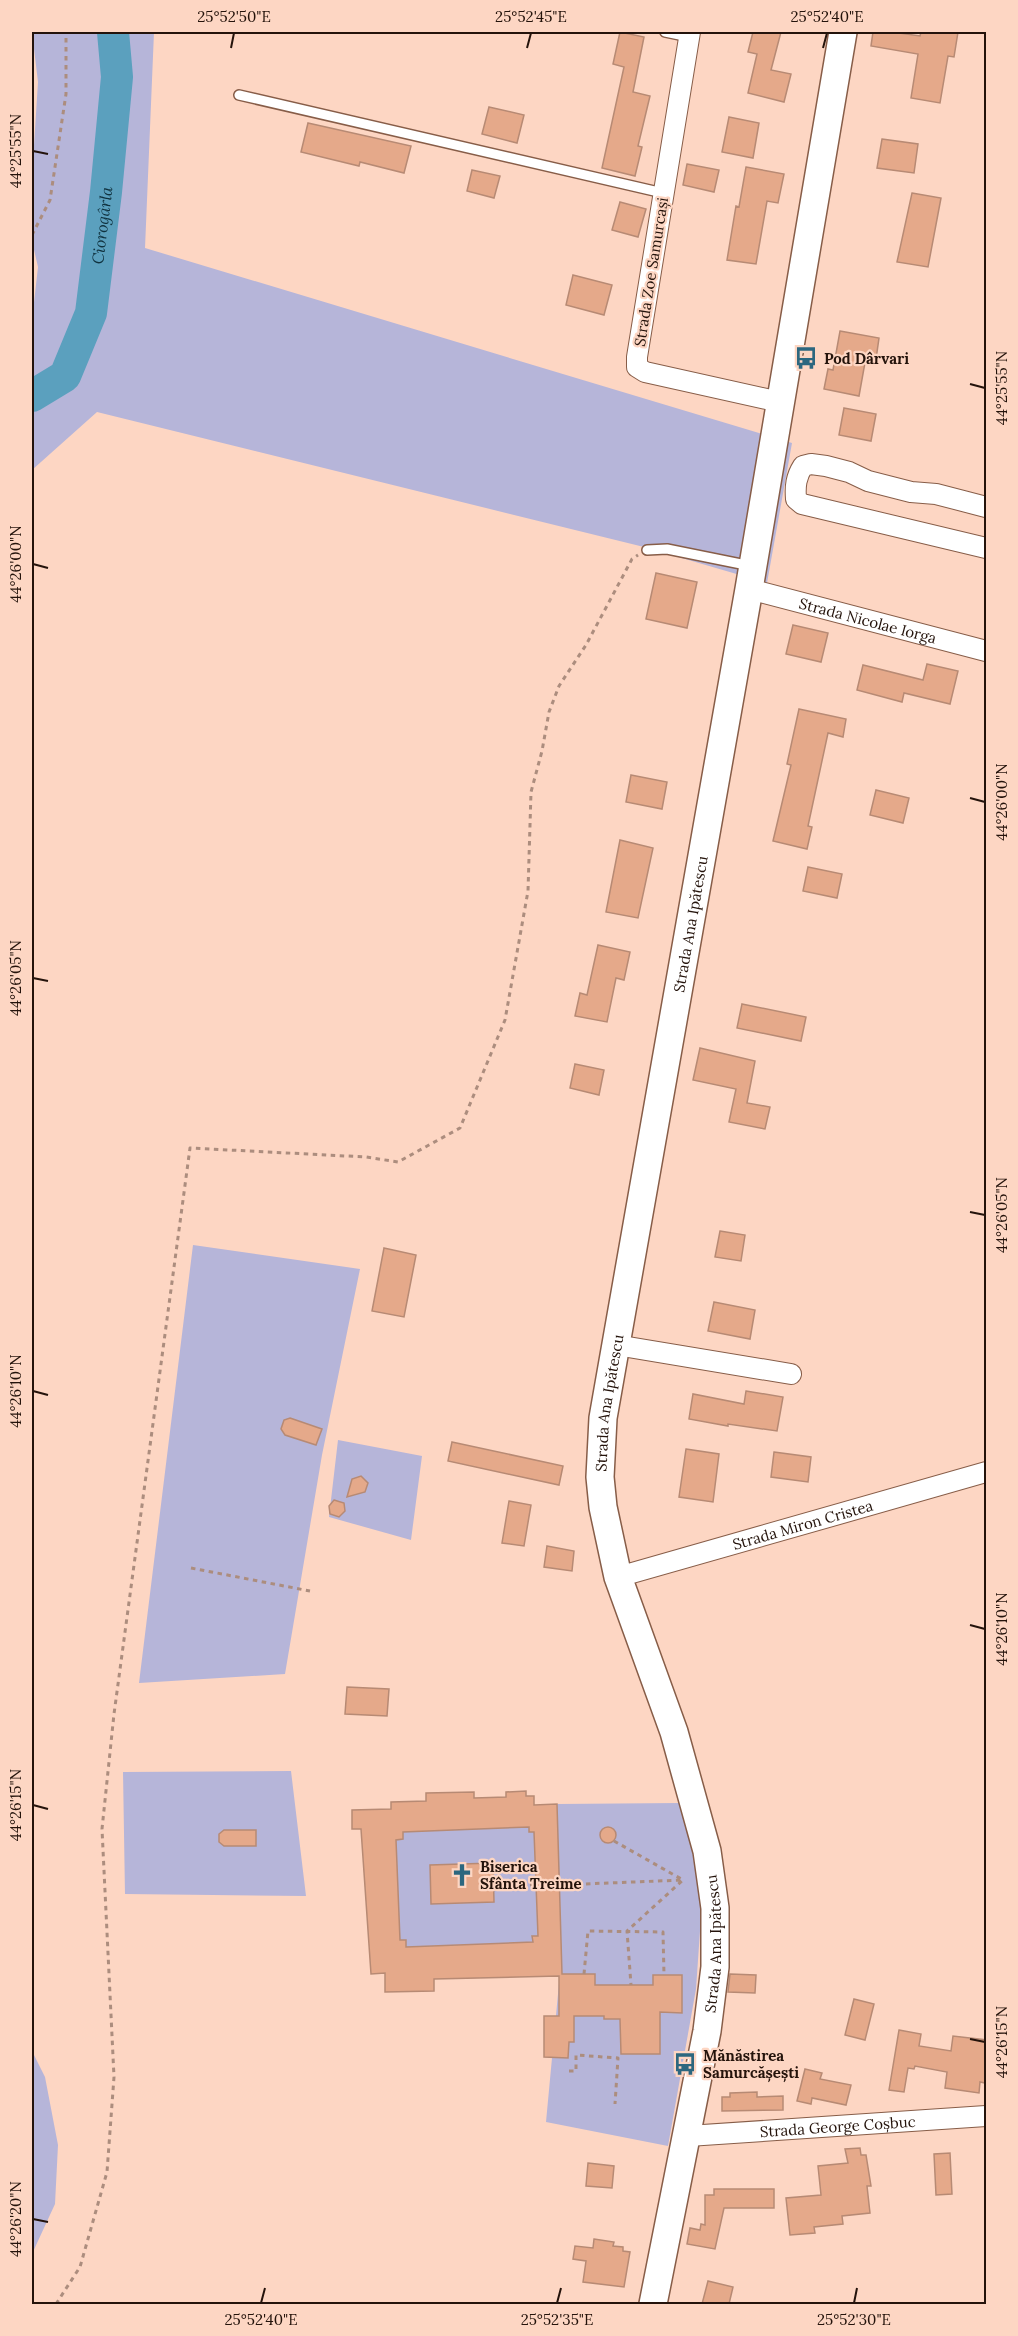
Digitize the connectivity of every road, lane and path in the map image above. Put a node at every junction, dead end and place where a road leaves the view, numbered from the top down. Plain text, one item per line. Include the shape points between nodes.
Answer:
1 (66, 32) edge
2 (664, 32) edge
3 (843, 32) edge
4 (689, 34) edge
5 (239, 95) dead end
6 (663, 193) junction
7 (32, 235) edge
8 (780, 402) junction
9 (797, 476) junction
10 (768, 479) junction
11 (987, 507) edge
12 (986, 547) edge
13 (647, 550) joint
14 (751, 578) junction
15 (987, 651) edge
16 (616, 1345) junction
17 (791, 1374) dead end
18 (987, 1472) edge
19 (191, 1568) dead end
20 (618, 1577) junction
21 (310, 1591) dead end
22 (614, 1841) dead end
23 (683, 1880) junction
24 (712, 1880) junction
25 (494, 1884) dead end
26 (536, 1885) dead end
27 (559, 1885) dead end
28 (627, 1931) junction
29 (584, 1974) dead end
30 (664, 1975) dead end
31 (631, 1985) dead end
32 (569, 2071) dead end
33 (615, 2104) dead end
34 (987, 2116) edge
35 (688, 2136) junction
36 (56, 2304) edge
37 (653, 2304) edge

1 - 7 path via 66,94 52,189
2 - 4 lane
3 - 8 main road, Strada Ana Ipătescu
4 - 6 street, Strada Zoe Samurcași
5 - 6 lane
6 - 8 street, Strada Zoe Samurcași via 637,367
8 - 10 main road, Strada Ana Ipătescu
9 - 10 street
9 - 11 street via 803,466 826,466 911,492
9 - 12 street via 796,499 802,504
10 - 14 main road, Strada Ana Ipătescu
13 - 14 lane via 667,549
13 - 36 path via 632,559 559,686 549,712 531,792 528,891 505,1020 460,1128 398,1162 189,1148 102,1829 114,2077 107,2172 80,2268
14 - 15 street, Strada Nicolae Iorga
14 - 16 main road, Strada Ana Ipătescu
16 - 17 street
16 - 20 main road, Strada Ana Ipătescu via 603,1418 600,1476
18 - 20 street, Strada Miron Cristea
19 - 21 path
20 - 24 main road, Strada Ana Ipătescu via 674,1732
22 - 23 path
23 - 24 path
23 - 27 path
23 - 28 path
24 - 35 main road, Strada Ana Ipătescu via 716,1935 712,1999
25 - 26 path
28 - 29 path via 588,1931
28 - 30 path via 663,1932
28 - 31 path
32 - 33 path via 576,2071 576,2055 618,2058
34 - 35 street, Strada George Coșbuc
35 - 37 main road, Strada Ana Ipătescu

